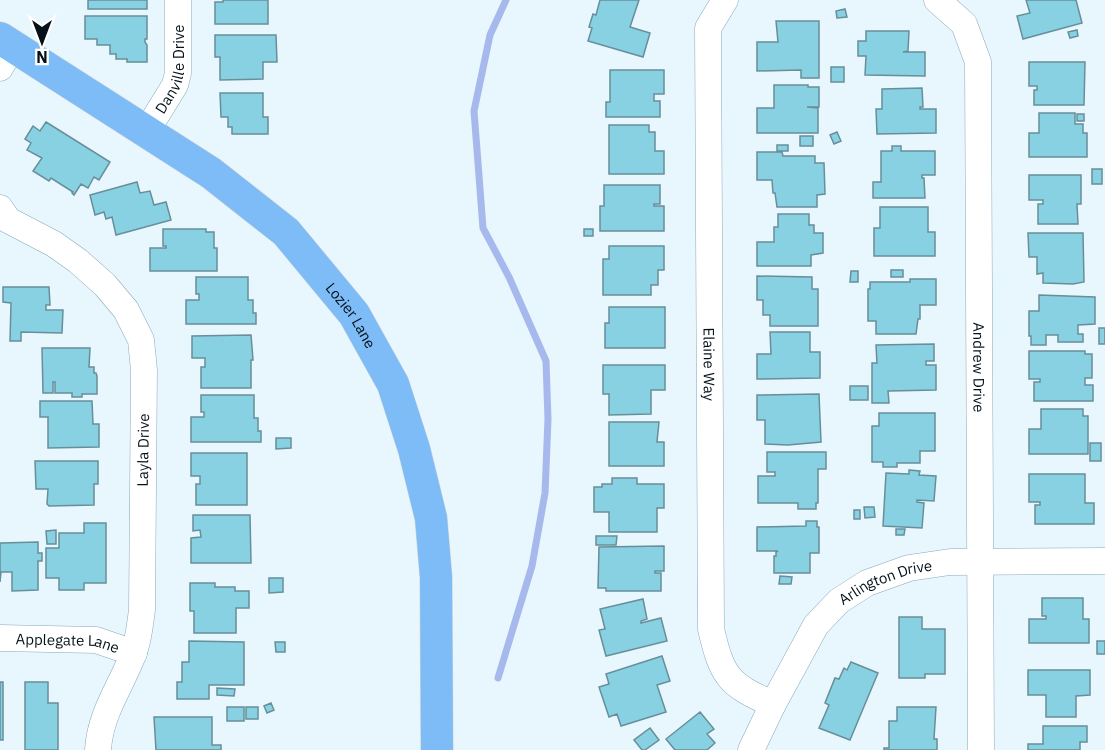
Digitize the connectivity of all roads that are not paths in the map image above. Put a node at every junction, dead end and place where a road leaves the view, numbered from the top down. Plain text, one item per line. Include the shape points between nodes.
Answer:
1 (178, 0) edge
2 (725, 0) edge
3 (937, 0) edge
4 (4, 51) edge
5 (146, 132) junction
6 (3, 221) edge
7 (982, 561) junction
8 (1105, 561) edge
9 (0, 638) edge
10 (134, 653) junction
11 (773, 704) junction
12 (98, 750) edge
13 (437, 750) edge
14 (751, 750) edge
15 (981, 750) edge

1 - 5 street, Danville Drive via 178,73 175,85
2 - 11 street, Elaine Way via 708,28 711,629 718,660 729,679 749,694
3 - 7 street, Andrew Drive via 964,24 978,62
4 - 5 main road, Lozier Lane
5 - 13 main road, Lozier Lane via 211,173 286,232 354,314 393,384 431,518 436,577
6 - 10 street, Layla Drive via 54,244 78,261 126,310 141,340 142,610
7 - 8 street, Arlington Drive
7 - 11 street, Arlington Drive via 909,567 867,583 839,601 816,625
7 - 15 street, Andrew Drive
9 - 10 street, Applegate Lane via 96,640
10 - 12 street, Layla Drive via 107,709
11 - 14 street, Arlington Drive

